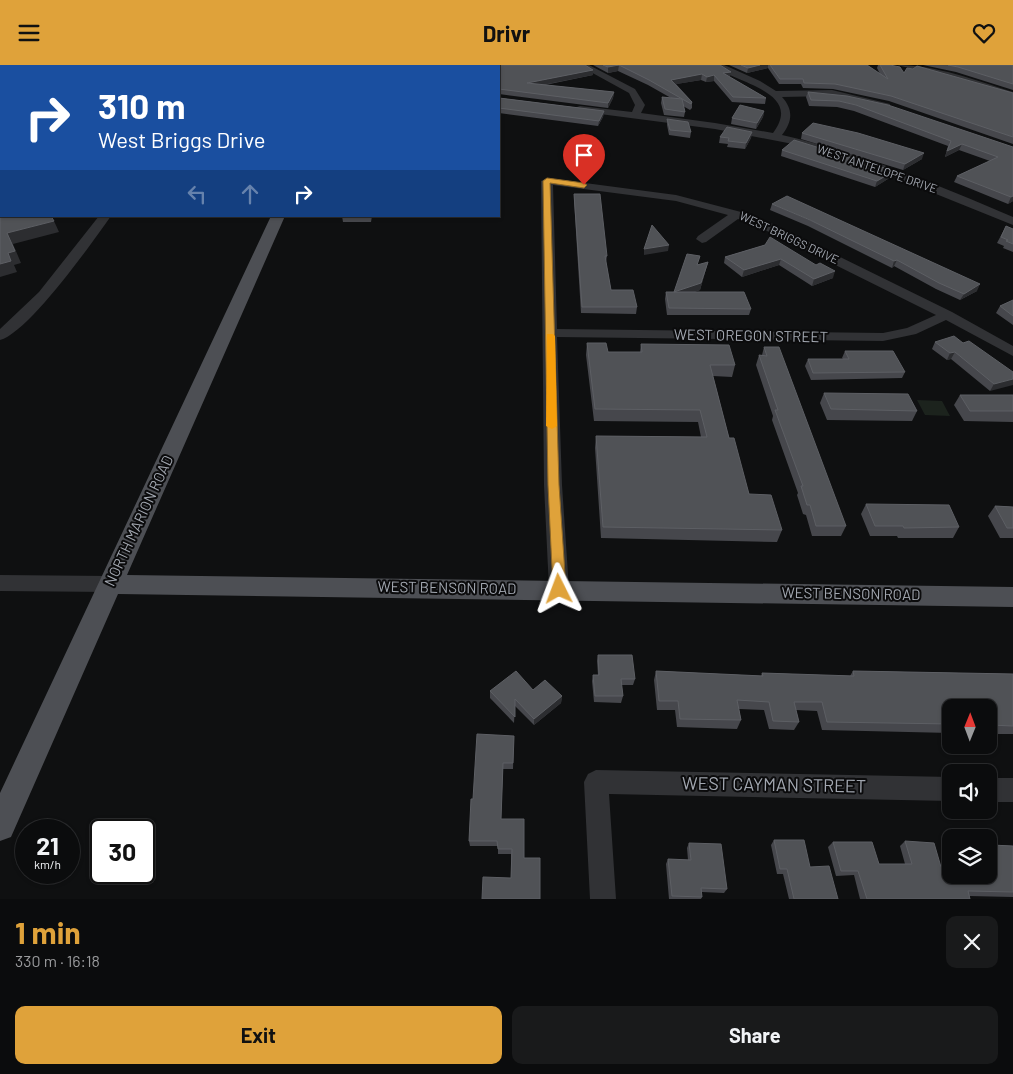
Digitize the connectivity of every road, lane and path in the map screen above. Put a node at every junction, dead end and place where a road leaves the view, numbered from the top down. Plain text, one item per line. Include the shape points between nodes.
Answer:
1 (582, 65) edge
2 (717, 65) edge
3 (902, 65) edge
4 (774, 94) junction
5 (1013, 95) edge
6 (567, 107) edge
7 (898, 109) edge
8 (635, 116) junction
9 (776, 137) junction
10 (737, 214) junction
11 (104, 217) edge
12 (278, 217) edge
13 (1013, 221) edge
14 (702, 239) dead end
15 (947, 315) junction
16 (550, 333) junction
17 (0, 335) edge
18 (1013, 352) edge
19 (0, 583) edge
20 (110, 584) junction
21 (559, 589) junction
22 (1013, 597) edge
23 (942, 789) edge
24 (997, 790) edge
25 (1013, 790) edge
26 (0, 826) edge
27 (603, 899) edge

1 - 8 street via 634,94 640,105
2 - 4 street
3 - 5 street via 956,77
4 - 7 street via 832,93
4 - 9 street via 788,114 784,129
6 - 8 street, WEST ANTELOPE DRIVE
8 - 9 street, WEST ANTELOPE DRIVE
9 - 13 street, WEST ANTELOPE DRIVE via 863,161
10 - 14 street
10 - 15 street, WEST BRIGGS DRIVE
10 - 16 street, WEST BRIGGS DRIVE via 676,198 547,181
11 - 17 street via 38,303
12 - 20 main road, NORTH MARION ROAD
15 - 16 street, WEST OREGON STREET via 911,331 883,337
15 - 18 street, WEST BRIGGS DRIVE
16 - 21 street
19 - 20 street, WEST BENSON ROAD
20 - 21 main road, WEST BENSON ROAD
20 - 26 main road, NORTH MARION ROAD
21 - 22 main road, WEST BENSON ROAD
23 - 27 street, WEST CAYMAN STREET via 596,782
24 - 25 street

